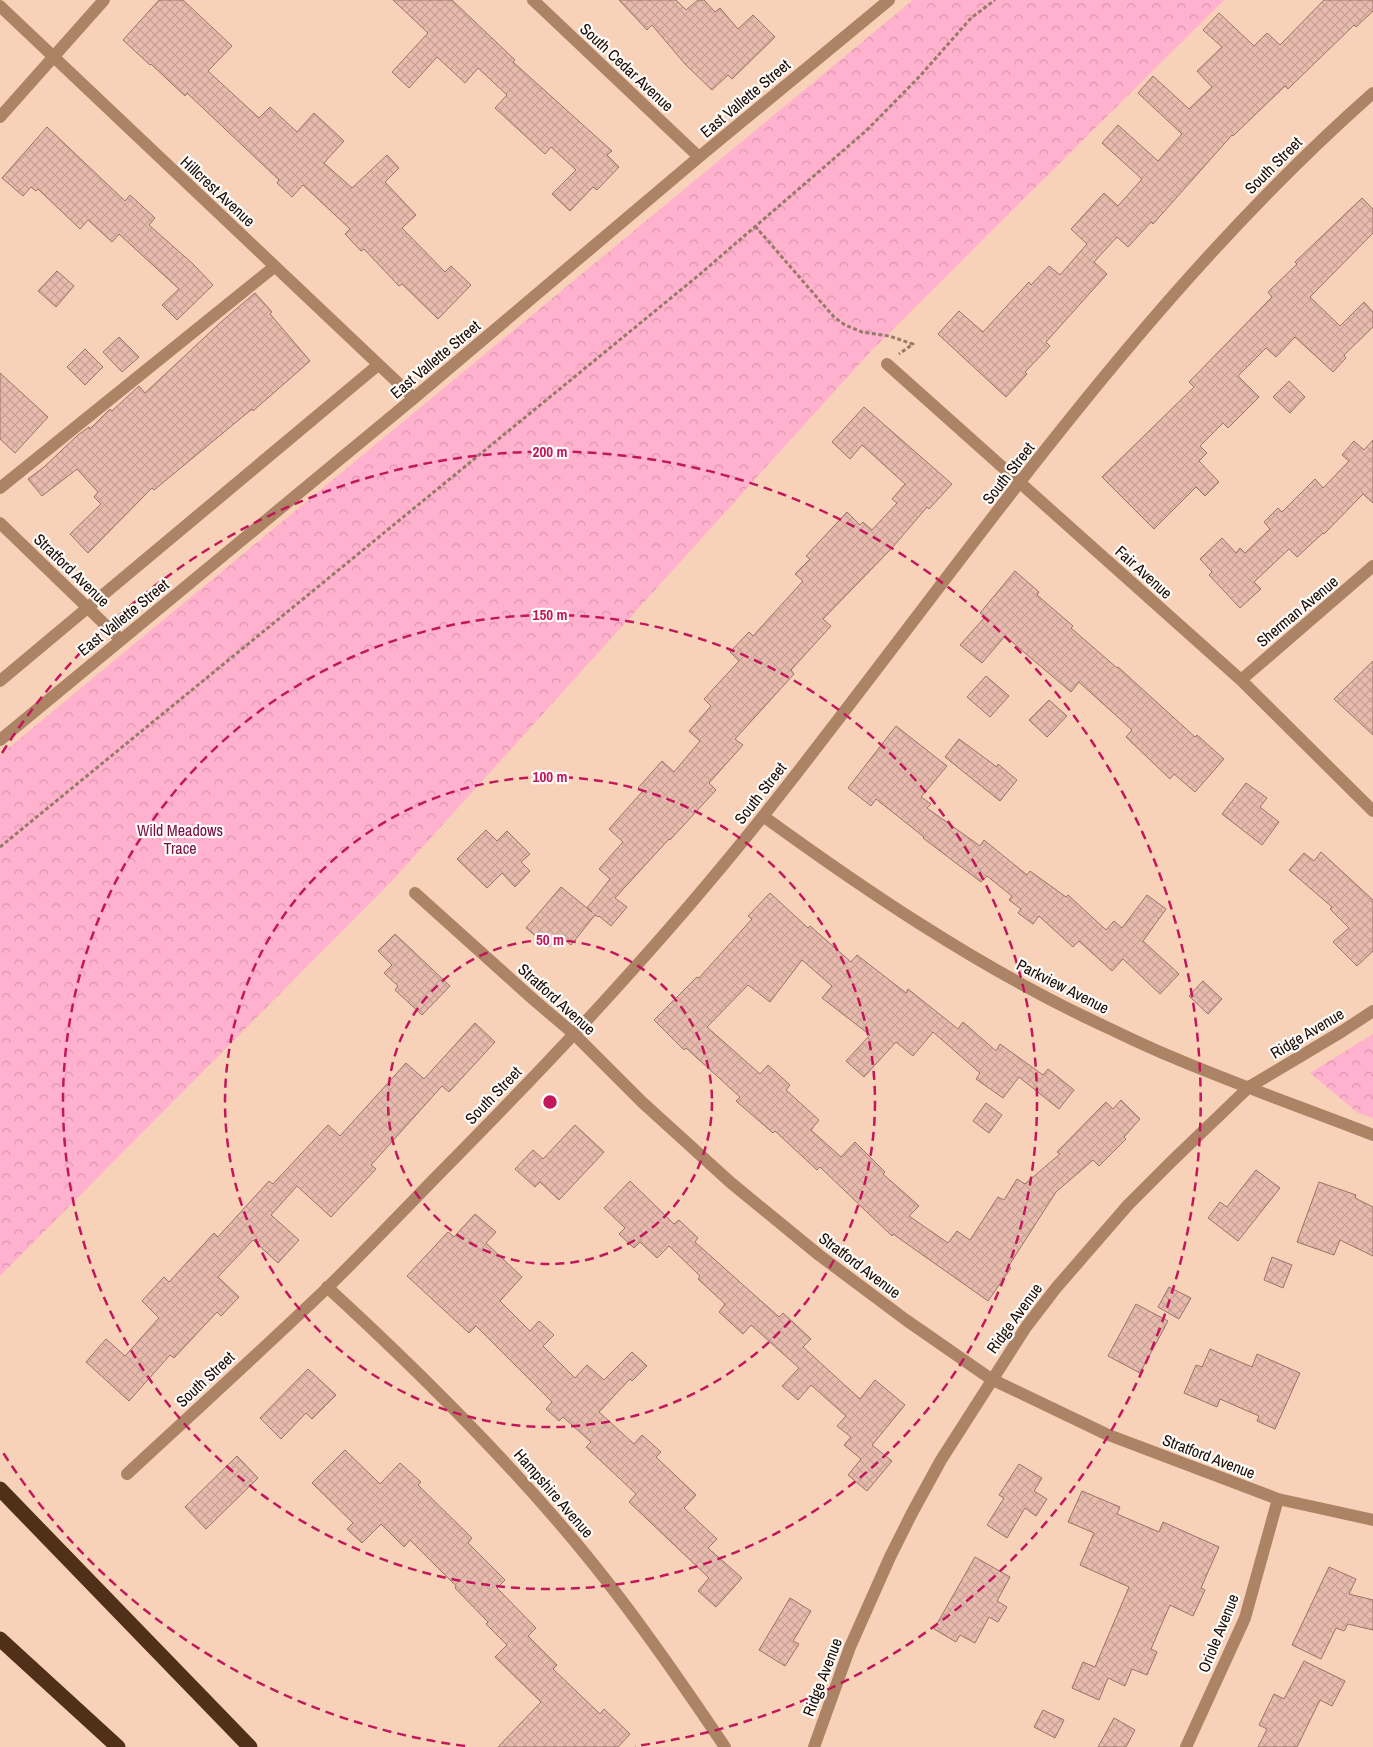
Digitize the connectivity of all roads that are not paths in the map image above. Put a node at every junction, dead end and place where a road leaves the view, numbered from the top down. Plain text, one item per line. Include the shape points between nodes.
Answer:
1 (104, 0) edge
2 (533, 0) edge
3 (889, 0) edge
4 (0, 6) edge
5 (53, 57) junction
6 (1373, 93) edge
7 (0, 117) edge
8 (699, 157) junction
9 (274, 267) junction
10 (887, 364) road end
11 (378, 365) junction
12 (414, 398) junction
13 (1020, 483) junction
14 (0, 488) edge
15 (0, 523) edge
16 (1373, 566) edge
17 (88, 608) junction
18 (121, 640) junction
19 (1241, 680) junction
20 (0, 681) edge
21 (0, 740) edge
22 (1373, 811) edge
23 (763, 816) junction
24 (415, 893) dead end
25 (1373, 1011) edge
26 (574, 1034) junction
27 (1249, 1087) junction
28 (1373, 1135) edge
29 (327, 1287) junction
30 (992, 1379) junction
31 (127, 1474) dead end
32 (0, 1489) edge
33 (1278, 1499) junction
34 (1373, 1520) edge
35 (0, 1639) edge
36 (118, 1747) edge
37 (250, 1747) edge
38 (726, 1747) edge
39 (814, 1747) edge
40 (1186, 1747) edge

1 - 5 street
2 - 8 street, South Cedar Avenue
3 - 8 street, East Vallette Street
4 - 5 street, Hillcrest Avenue
5 - 7 street
5 - 9 street, Hillcrest Avenue
6 - 13 street, South Street via 1274,186 1193,271
8 - 12 street, East Vallette Street
9 - 11 street, Hillcrest Avenue
9 - 14 street
10 - 13 street, Fair Avenue
11 - 12 street, Hillcrest Avenue
11 - 17 street, East Vallette Street
12 - 18 street, East Vallette Street
13 - 19 street, Fair Avenue
13 - 23 street, South Street
15 - 17 street, Stratford Avenue
16 - 19 street, Sherman Avenue
17 - 18 street, Stratford Avenue
17 - 20 street, East Vallette Street
18 - 21 street, East Vallette Street
19 - 22 street, Fair Avenue
23 - 26 street, South Street via 673,925
23 - 27 street, Parkview Avenue via 909,918 994,968 1081,1015
24 - 26 street, Stratford Avenue
25 - 27 street, Ridge Avenue
26 - 29 street, South Street
26 - 30 street, Stratford Avenue via 642,1102 737,1188 819,1255
27 - 28 street, Parkview Avenue
27 - 30 street, Ridge Avenue via 1128,1205 1026,1326
29 - 31 street, South Street
29 - 38 street, Hampshire Avenue via 408,1361 496,1451 566,1531 623,1601
30 - 33 street, Stratford Avenue via 1106,1434
30 - 39 street, Ridge Avenue via 941,1460 890,1558 850,1647
32 - 37 highway
33 - 34 street, Stratford Avenue
33 - 40 street, Oriole Avenue via 1244,1618
35 - 36 highway

